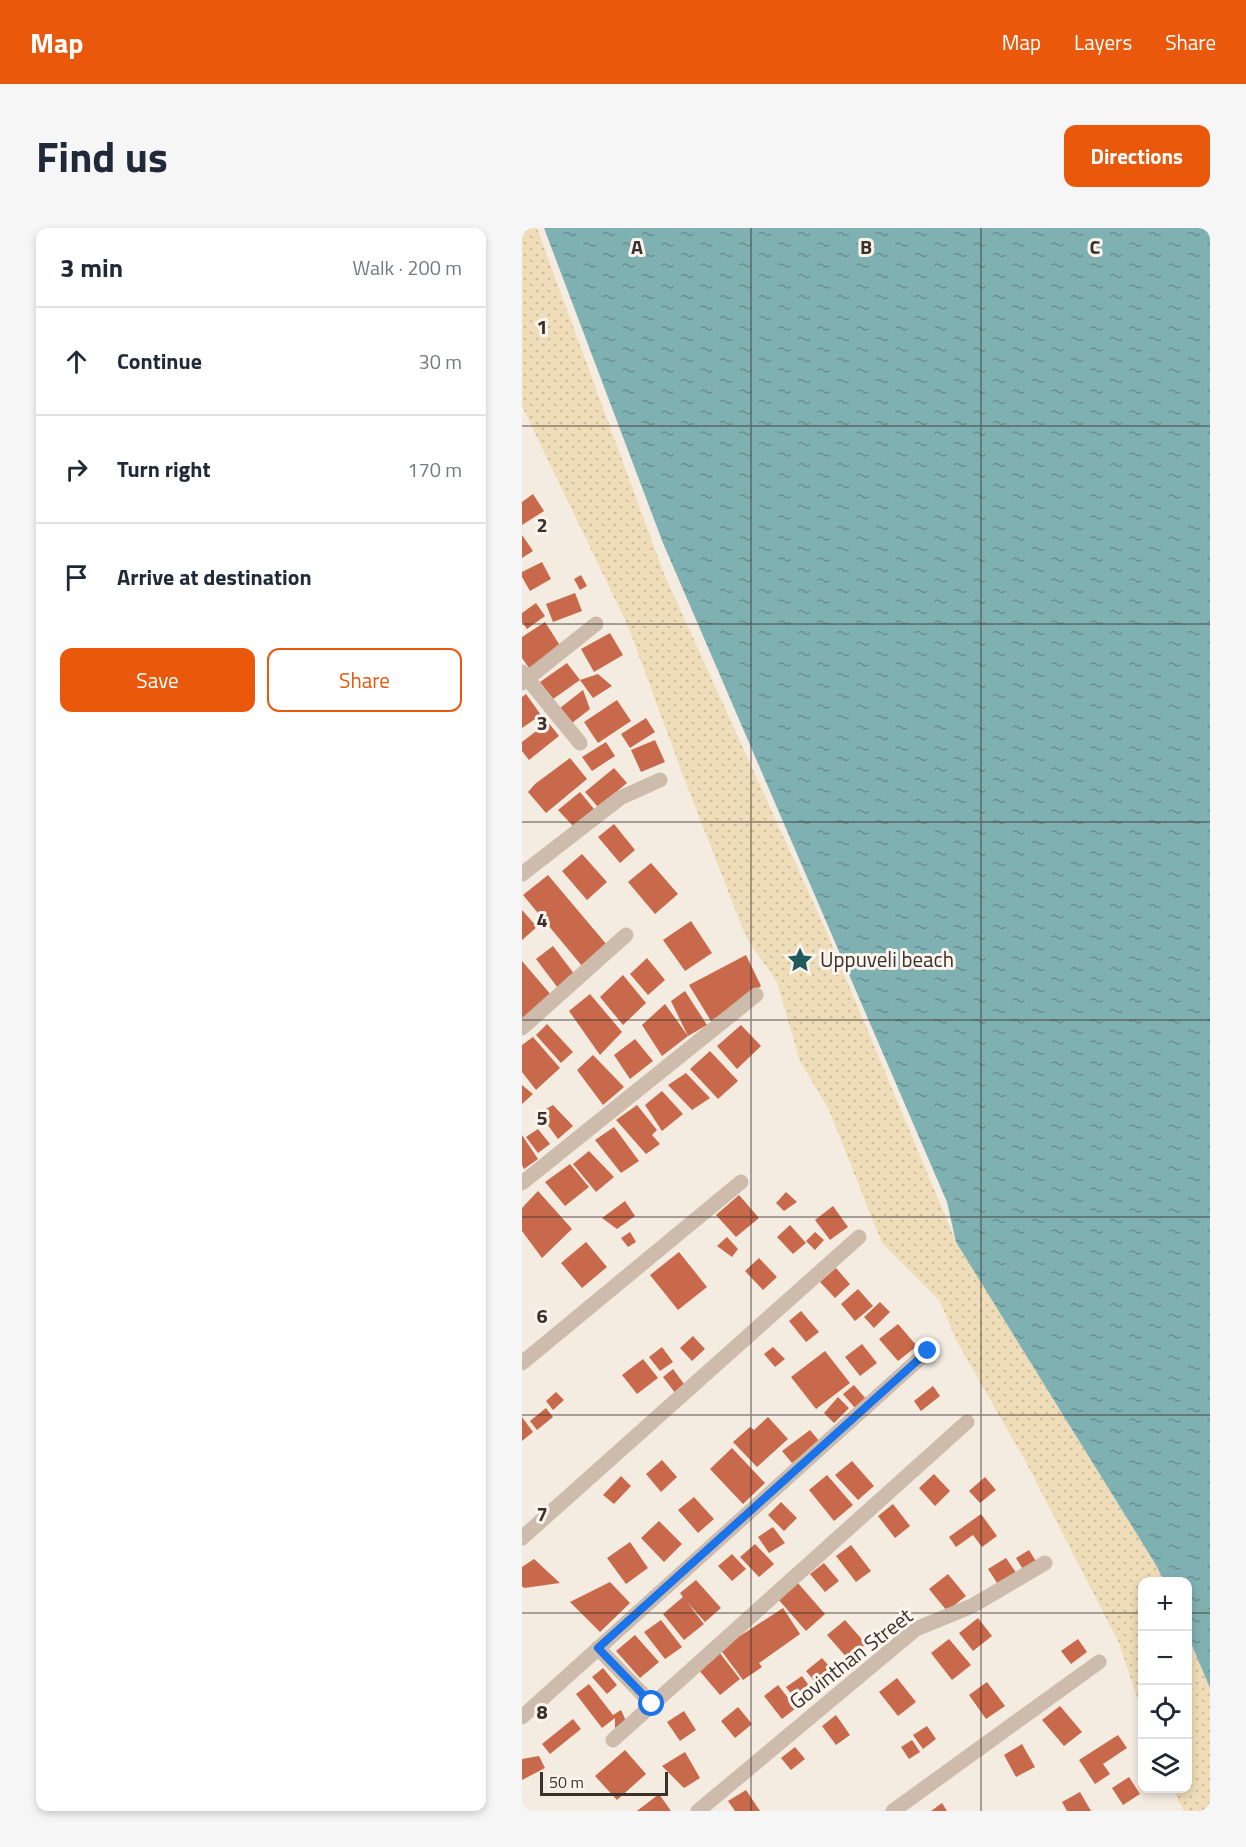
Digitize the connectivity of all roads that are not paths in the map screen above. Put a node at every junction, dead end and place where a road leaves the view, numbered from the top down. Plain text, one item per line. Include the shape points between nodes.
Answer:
1 (596, 624) dead end
2 (524, 678) edge
3 (580, 743) dead end
4 (660, 780) dead end
5 (524, 869) edge
6 (626, 935) dead end
7 (756, 995) dead end
8 (522, 1028) edge
9 (741, 1182) dead end
10 (522, 1183) edge
11 (860, 1237) dead end
12 (928, 1351) dead end
13 (522, 1363) edge
14 (967, 1422) dead end
15 (522, 1538) edge
16 (1045, 1563) dead end
17 (598, 1648) junction
18 (1099, 1662) dead end
19 (652, 1704) junction
20 (522, 1717) edge
21 (613, 1740) dead end
22 (698, 1811) edge
23 (893, 1811) edge

1 - 2 street
2 - 3 street
4 - 5 street via 620,798
6 - 8 street
7 - 10 street
9 - 13 street
11 - 15 street
12 - 17 street
14 - 19 street
16 - 22 street, Govinthan Street via 972,1606 916,1629
17 - 19 street
17 - 20 street
18 - 23 street
19 - 21 street

